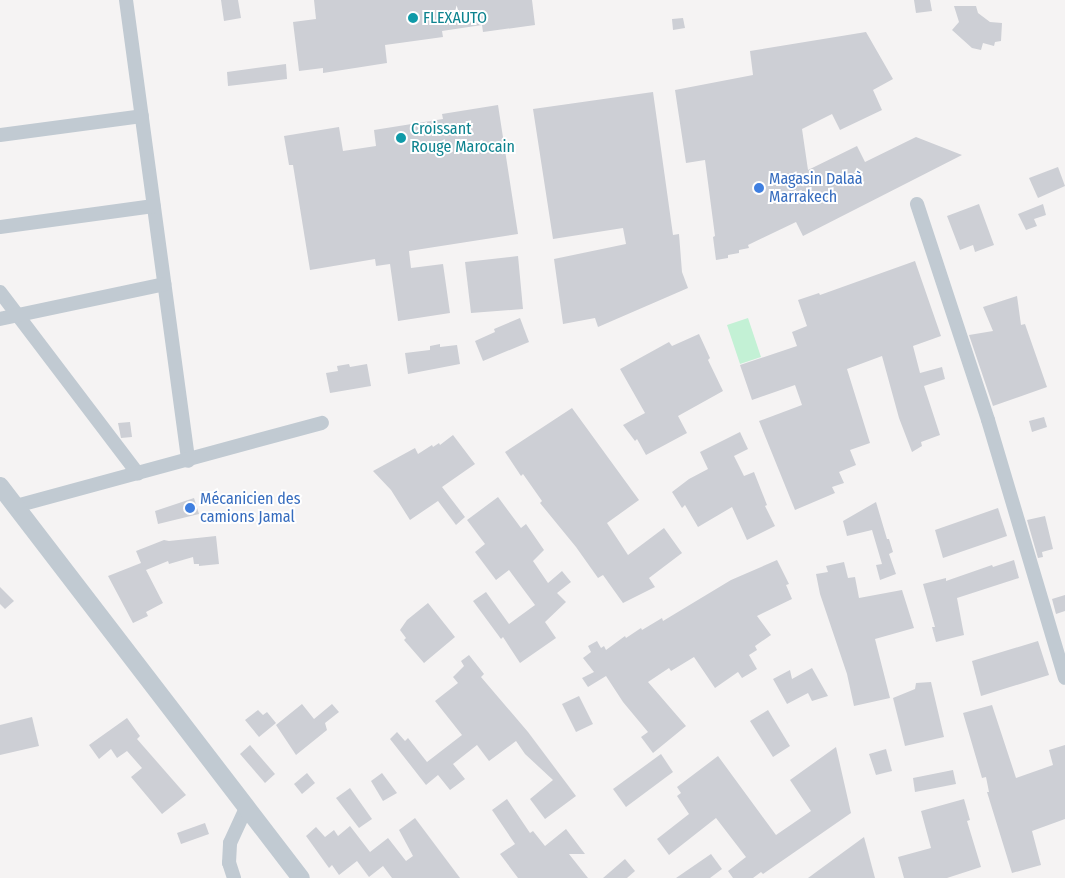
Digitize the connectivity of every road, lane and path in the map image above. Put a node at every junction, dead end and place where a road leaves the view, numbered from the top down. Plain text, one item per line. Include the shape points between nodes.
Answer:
1 (126, 0) edge
2 (142, 116) junction
3 (0, 136) edge
4 (917, 204) dead end
5 (154, 206) junction
6 (0, 228) edge
7 (164, 284) junction
8 (0, 292) edge
9 (18, 315) junction
10 (0, 319) edge
11 (322, 423) dead end
12 (188, 461) junction
13 (138, 474) junction
14 (0, 486) edge
15 (16, 506) junction
16 (1065, 678) edge
17 (247, 806) junction
18 (234, 878) edge
19 (301, 878) edge

1 - 2 street
2 - 3 street
2 - 5 street
4 - 16 street via 988,420
5 - 6 street
5 - 7 street
7 - 9 street
7 - 12 street
8 - 9 street
9 - 10 street
9 - 13 street
11 - 12 street
12 - 13 street
13 - 15 street
14 - 15 street
15 - 17 street
17 - 18 street via 230,843 229,863
17 - 19 street

